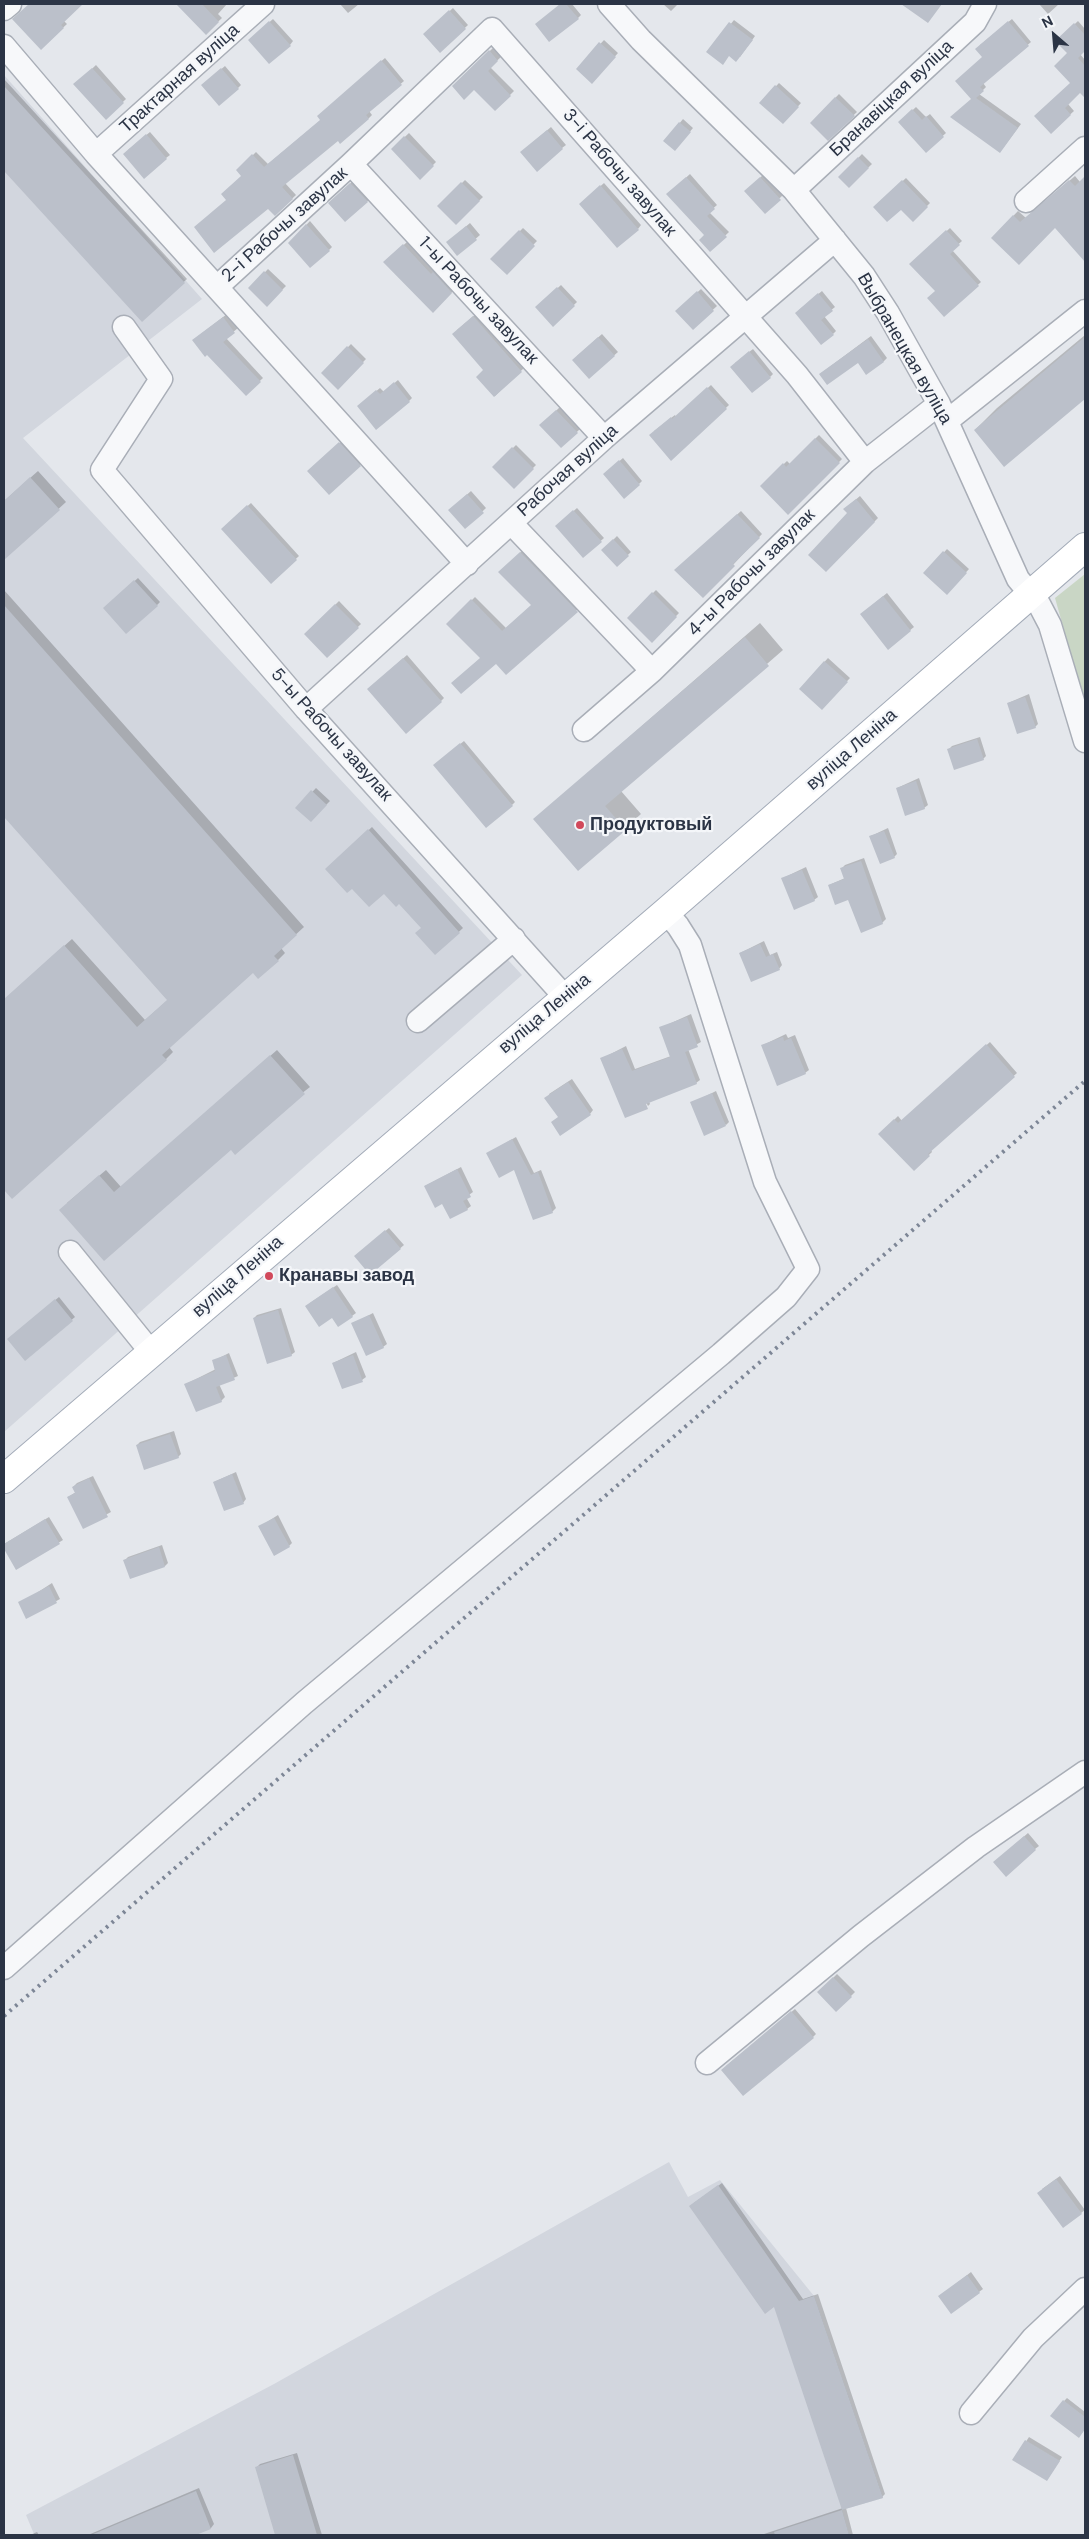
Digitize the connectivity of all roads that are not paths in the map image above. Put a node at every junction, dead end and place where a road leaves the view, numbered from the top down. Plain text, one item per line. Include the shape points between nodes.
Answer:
1 (10, 4) edge
2 (263, 4) edge
3 (609, 4) edge
4 (985, 4) edge
5 (4, 9) edge
6 (492, 29) joint
7 (4, 46) edge
8 (1085, 148) edge
9 (96, 154) junction
10 (351, 164) junction
11 (794, 190) junction
12 (1026, 201) dead end
13 (835, 240) junction
14 (217, 287) junction
15 (1085, 311) edge
16 (745, 318) junction
17 (124, 327) dead end
18 (943, 413) junction
19 (604, 438) junction
20 (865, 462) junction
21 (511, 522) junction
22 (1085, 547) edge
23 (467, 564) junction
24 (1031, 595) junction
25 (652, 671) junction
26 (306, 709) junction
27 (584, 730) dead end
28 (1085, 741) edge
29 (666, 912) junction
30 (514, 939) junction
31 (565, 997) junction
32 (418, 1021) dead end
33 (70, 1252) dead end
34 (151, 1352) junction
35 (6, 1473) edge
36 (1085, 1772) edge
37 (4, 1968) edge
38 (707, 2063) dead end
39 (1085, 2289) edge
40 (971, 2414) dead end

1 - 5 street
2 - 9 street, Трактарная вуліца
3 - 11 street, Выбранецкая вуліца via 641,40
4 - 11 street, Бранавіцкая вуліца via 975,22
6 - 10 street, 2-і Рабочы завулак
6 - 16 street, 3-і Рабочы завулак
7 - 9 street
8 - 12 street
9 - 14 street
10 - 14 street, 2-і Рабочы завулак
10 - 19 street, 1-ы Рабочы завулак
11 - 13 street, Выбранецкая вуліца
13 - 16 street, Рабочая вуліца
13 - 18 street, Выбранецкая вуліца via 888,313
14 - 23 street, 2-і Рабочы завулак
15 - 18 street, 4-ы Рабочы завулак
16 - 19 street, Рабочая вуліца
16 - 20 street via 797,375
17 - 26 street, 5-ы Рабочы завулак via 161,379 102,470
18 - 20 street, 4-ы Рабочы завулак
18 - 24 street, Выбранецкая вуліца via 1018,579
19 - 21 street, Рабочая вуліца
20 - 25 street, 4-ы Рабочы завулак
21 - 23 street, Рабочая вуліца
21 - 25 street
22 - 24 main road, вуліца Леніна
23 - 26 street, Рабочая вуліца
24 - 28 street, Выбранецкая вуліца via 1050,625
24 - 29 main road, вуліца Леніна
25 - 27 street, 4-ы Рабочы завулак
26 - 30 street, 5-ы Рабочы завулак
29 - 31 main road, вуліца Леніна
29 - 37 street via 690,945 765,1182 808,1269 786,1297 721,1354 304,1703
30 - 31 street, 5-ы Рабочы завулак
30 - 32 street
31 - 34 main road, вуліца Леніна
33 - 34 street
34 - 35 main road, вуліца Леніна
36 - 38 street via 976,1847 860,1936
39 - 40 street via 1033,2338

